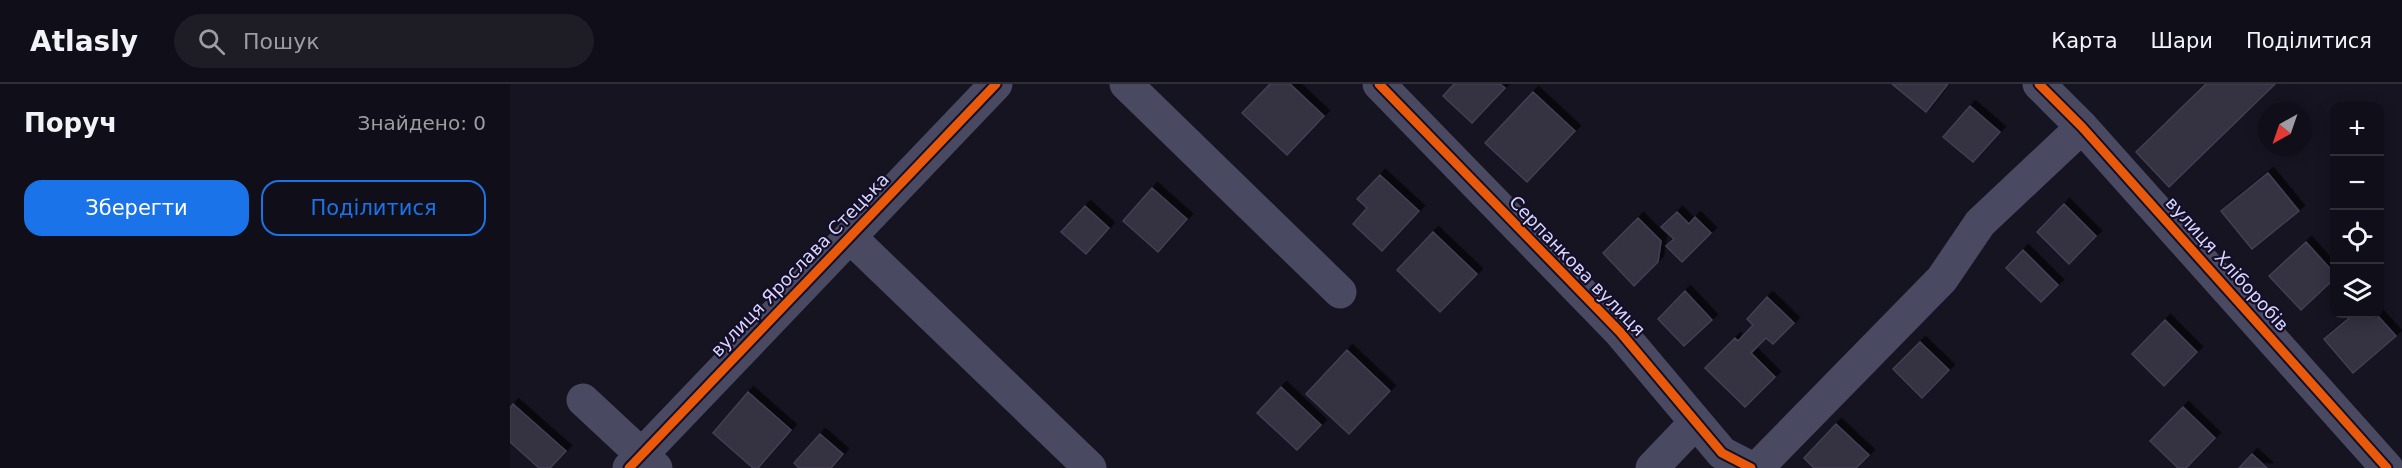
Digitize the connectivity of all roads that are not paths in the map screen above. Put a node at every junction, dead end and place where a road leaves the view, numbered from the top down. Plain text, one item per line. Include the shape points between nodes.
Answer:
1 (996, 84) edge
2 (1126, 84) edge
3 (1379, 84) edge
4 (2039, 84) edge
5 (2082, 127) junction
6 (850, 237) junction
7 (1340, 292) dead end
8 (583, 400) dead end
9 (1696, 422) junction
10 (642, 464) edge
11 (1090, 468) edge
12 (1652, 468) edge
13 (1751, 468) edge
14 (1757, 468) edge
15 (2388, 468) edge

1 - 6 street, вулиця Ярослава Стецька
2 - 7 street
3 - 9 street, Серпанкова вулиця via 1620,332
4 - 5 street, вулиця Хліборобів
5 - 14 street via 1980,223 1942,279
5 - 15 street, вулиця Хліборобів
6 - 10 street, вулиця Ярослава Стецька
6 - 11 street
8 - 10 street
9 - 12 street
9 - 13 street, Серпанкова вулиця via 1722,453

